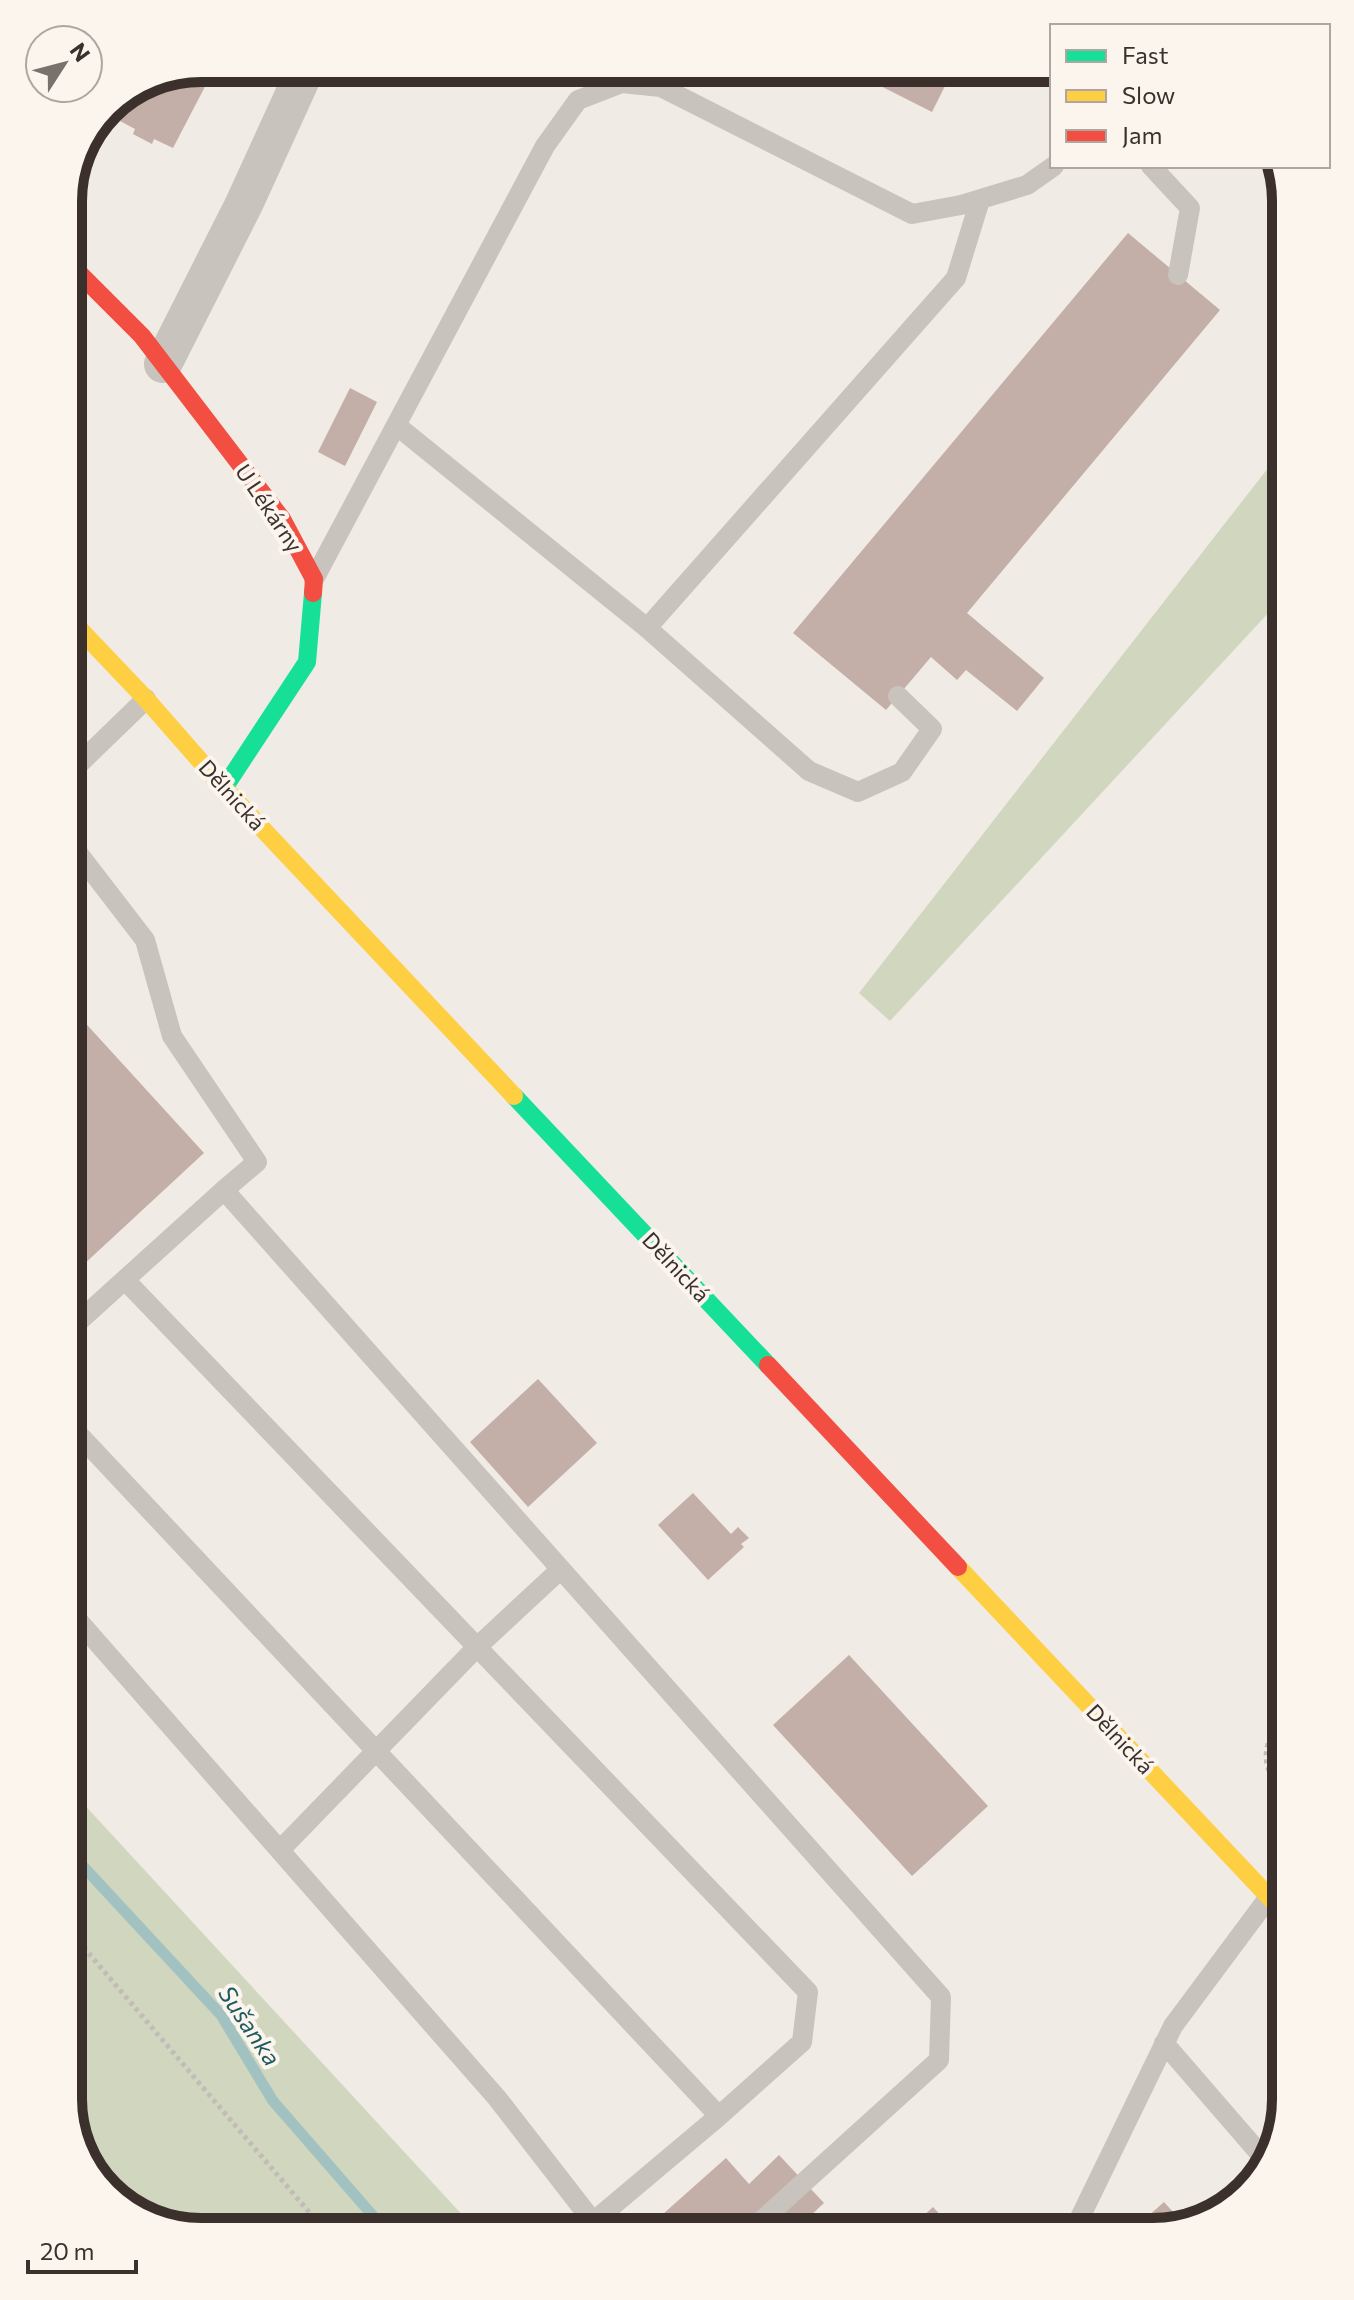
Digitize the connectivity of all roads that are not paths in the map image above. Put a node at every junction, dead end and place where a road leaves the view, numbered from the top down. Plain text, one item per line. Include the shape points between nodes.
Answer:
1 (300, 82) edge
2 (1051, 168) edge
3 (1153, 168) edge
4 (980, 200) junction
5 (1178, 275) dead end
6 (82, 276) edge
7 (163, 364) junction
8 (396, 425) junction
9 (314, 579) junction
10 (647, 628) junction
11 (82, 632) edge
12 (898, 696) dead end
13 (146, 699) junction
14 (82, 761) edge
15 (224, 788) junction
16 (82, 858) edge
17 (224, 1190) junction
18 (125, 1280) junction
19 (82, 1318) edge
20 (82, 1438) edge
21 (561, 1569) junction
22 (82, 1625) edge
23 (477, 1647) junction
24 (377, 1752) junction
25 (280, 1850) junction
26 (1269, 1897) junction
27 (1272, 1900) edge
28 (1164, 2043) junction
29 (719, 2116) junction
30 (1259, 2153) edge
31 (590, 2218) edge
32 (607, 2218) edge
33 (764, 2218) edge
34 (1080, 2218) edge

1 - 7 street
2 - 4 lane via 1027,185
3 - 5 lane via 1190,208
4 - 8 lane via 912,214 661,87 622,83 578,100 545,146
4 - 10 lane via 956,278
6 - 7 main road, U Lékárny
7 - 9 main road, U Lékárny via 282,519
8 - 9 lane
8 - 10 lane
9 - 15 main road via 307,662
10 - 12 lane via 809,771 858,792 902,772 932,729
11 - 13 main road, Dělnická
13 - 14 lane
13 - 15 main road, Dělnická
15 - 26 main road, Dělnická
16 - 17 lane via 145,940 172,1036 257,1162
17 - 18 lane
17 - 21 lane
18 - 19 lane
18 - 23 lane
20 - 24 lane
21 - 23 lane
21 - 33 lane via 941,1997 939,2060
22 - 25 lane
23 - 24 lane
23 - 29 lane via 808,1992 802,2042
24 - 25 lane
24 - 29 lane
25 - 31 lane via 497,2098
26 - 27 main road, Dělnická
26 - 28 lane
28 - 30 lane
28 - 34 lane
29 - 32 lane

